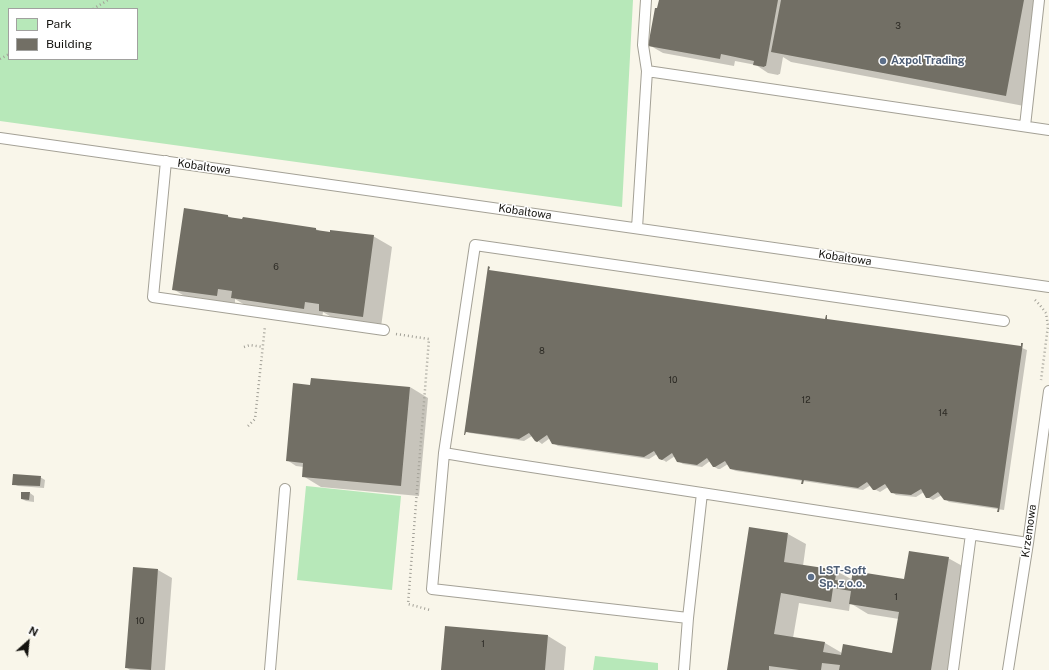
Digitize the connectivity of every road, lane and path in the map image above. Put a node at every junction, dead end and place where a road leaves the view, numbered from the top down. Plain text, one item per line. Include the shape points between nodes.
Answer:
1 (108, 0) edge
2 (646, 0) edge
3 (1039, 0) edge
4 (95, 8) edge
5 (647, 71) junction
6 (1025, 126) junction
7 (1049, 130) edge
8 (0, 138) edge
9 (166, 161) junction
10 (637, 228) junction
11 (1049, 287) edge
12 (266, 313) junction
13 (1004, 321) dead end
14 (384, 330) joint
15 (244, 347) dead end
16 (263, 347) junction
17 (1049, 391) edge
18 (248, 426) dead end
19 (444, 453) junction
20 (285, 489) dead end
21 (702, 493) junction
22 (971, 534) junction
23 (1028, 543) junction
24 (430, 610) dead end
25 (688, 618) junction
26 (270, 670) edge
27 (684, 670) edge
28 (953, 670) edge
29 (1008, 670) edge

1 - 4 path
2 - 5 lane via 642,45
3 - 6 lane
5 - 6 lane
5 - 10 lane
6 - 7 lane
8 - 9 lane, Kobaltowa
9 - 10 lane, Kobaltowa
9 - 12 lane via 153,297
10 - 11 lane, Kobaltowa
12 - 14 lane
12 - 16 path
13 - 19 lane via 474,245
14 - 24 path via 388,333 429,339 408,604
15 - 16 path
16 - 18 path via 255,419
17 - 23 lane, Krzemowa
19 - 21 lane
19 - 25 lane via 432,589
20 - 26 lane
21 - 22 lane
21 - 25 lane
22 - 23 lane
22 - 28 lane
23 - 29 lane, Krzemowa
25 - 27 lane

